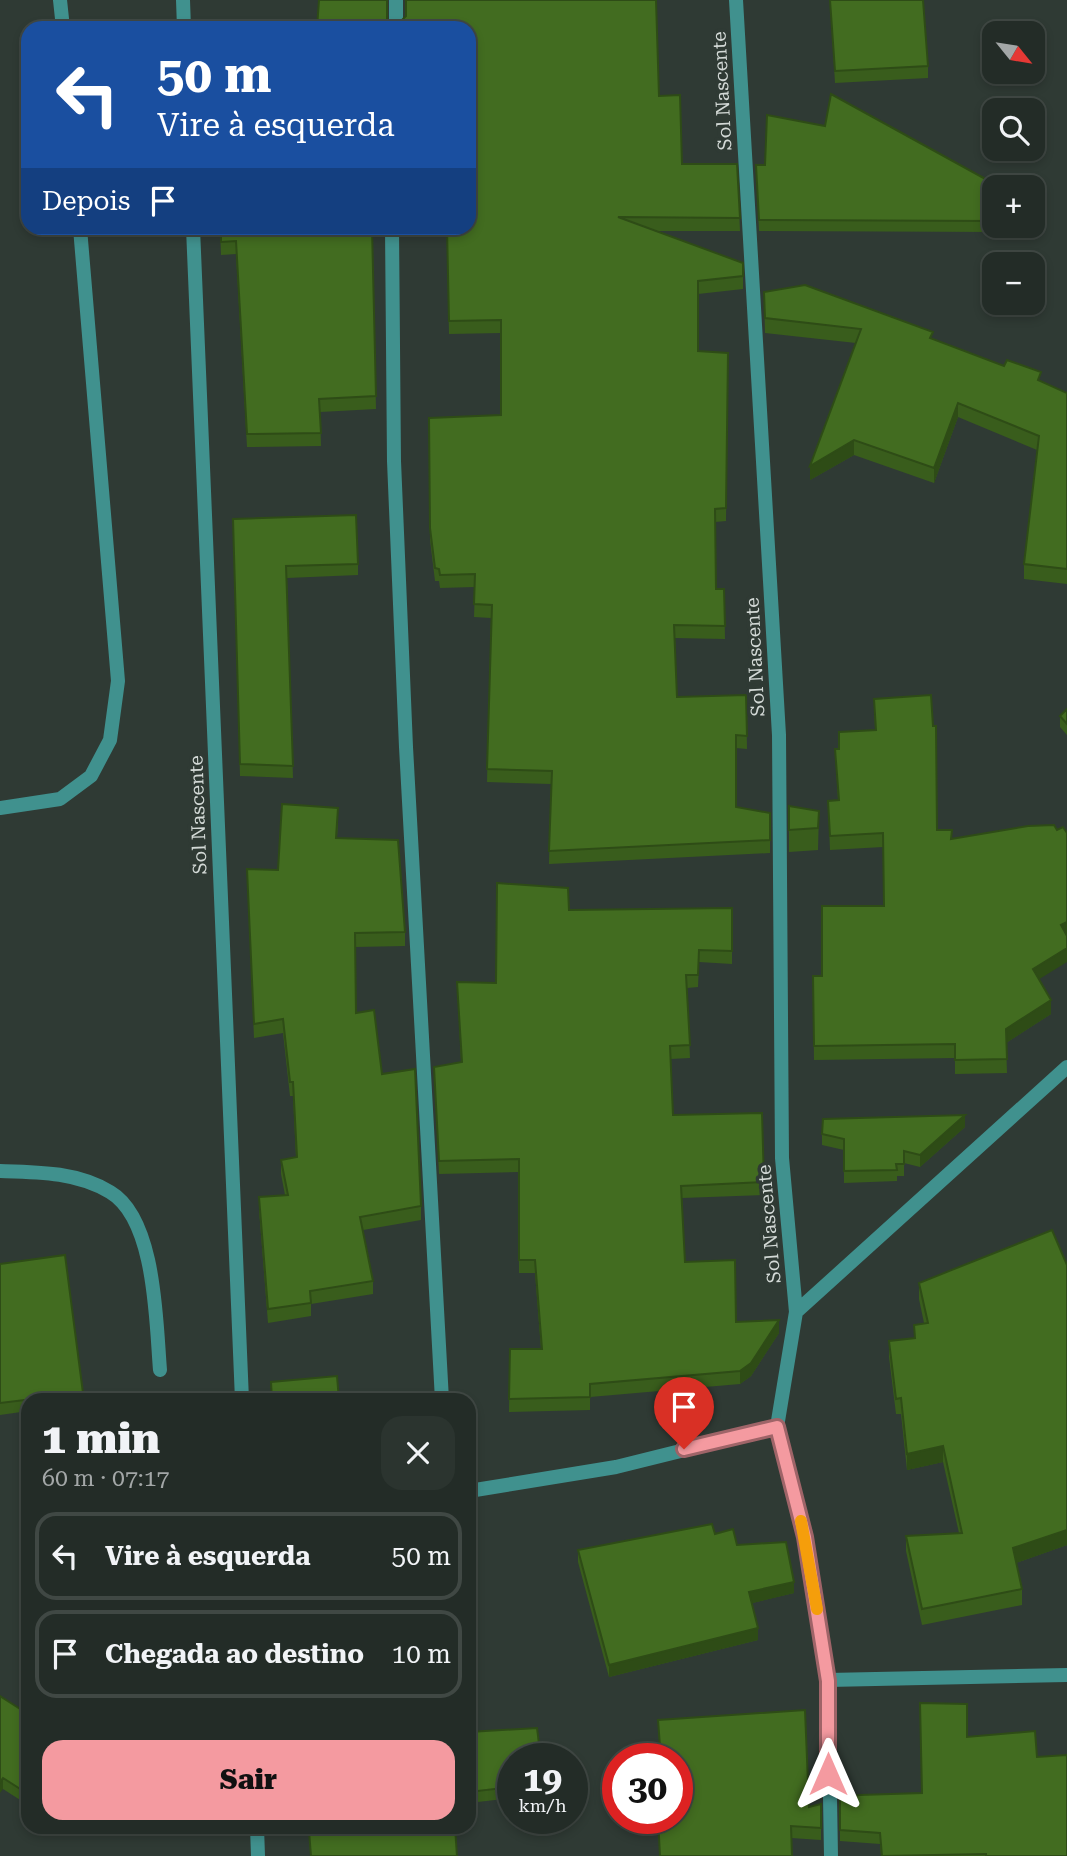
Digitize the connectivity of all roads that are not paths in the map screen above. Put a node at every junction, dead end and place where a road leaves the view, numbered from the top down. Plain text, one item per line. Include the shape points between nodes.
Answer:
1 (61, 0) edge
2 (183, 0) edge
3 (396, 0) edge
4 (736, 0) edge
5 (62, 21) edge
6 (184, 21) edge
7 (396, 21) edge
8 (81, 235) edge
9 (193, 235) edge
10 (392, 235) edge
11 (0, 808) edge
12 (1067, 1068) edge
13 (0, 1171) edge
14 (796, 1312) junction
15 (160, 1370) dead end
16 (242, 1393) edge
17 (441, 1393) edge
18 (777, 1427) junction
19 (476, 1490) edge
20 (1067, 1675) edge
21 (828, 1681) junction
22 (257, 1834) edge
23 (258, 1856) edge
24 (831, 1856) edge

1 - 5 street
2 - 6 street
3 - 7 street
4 - 14 street, Sol Nascente via 779,735 782,1158
8 - 11 street via 118,681 110,740 91,776 60,799
9 - 16 street, Sol Nascente
10 - 17 street via 393,421 406,747
12 - 14 street
13 - 15 street via 73,1176 112,1193 131,1213 147,1254
14 - 18 street, Sol Nascente
18 - 19 street via 616,1467
18 - 21 street, Sol Nascente via 805,1537
20 - 21 street
21 - 24 street, Sol Nascente
22 - 23 street

